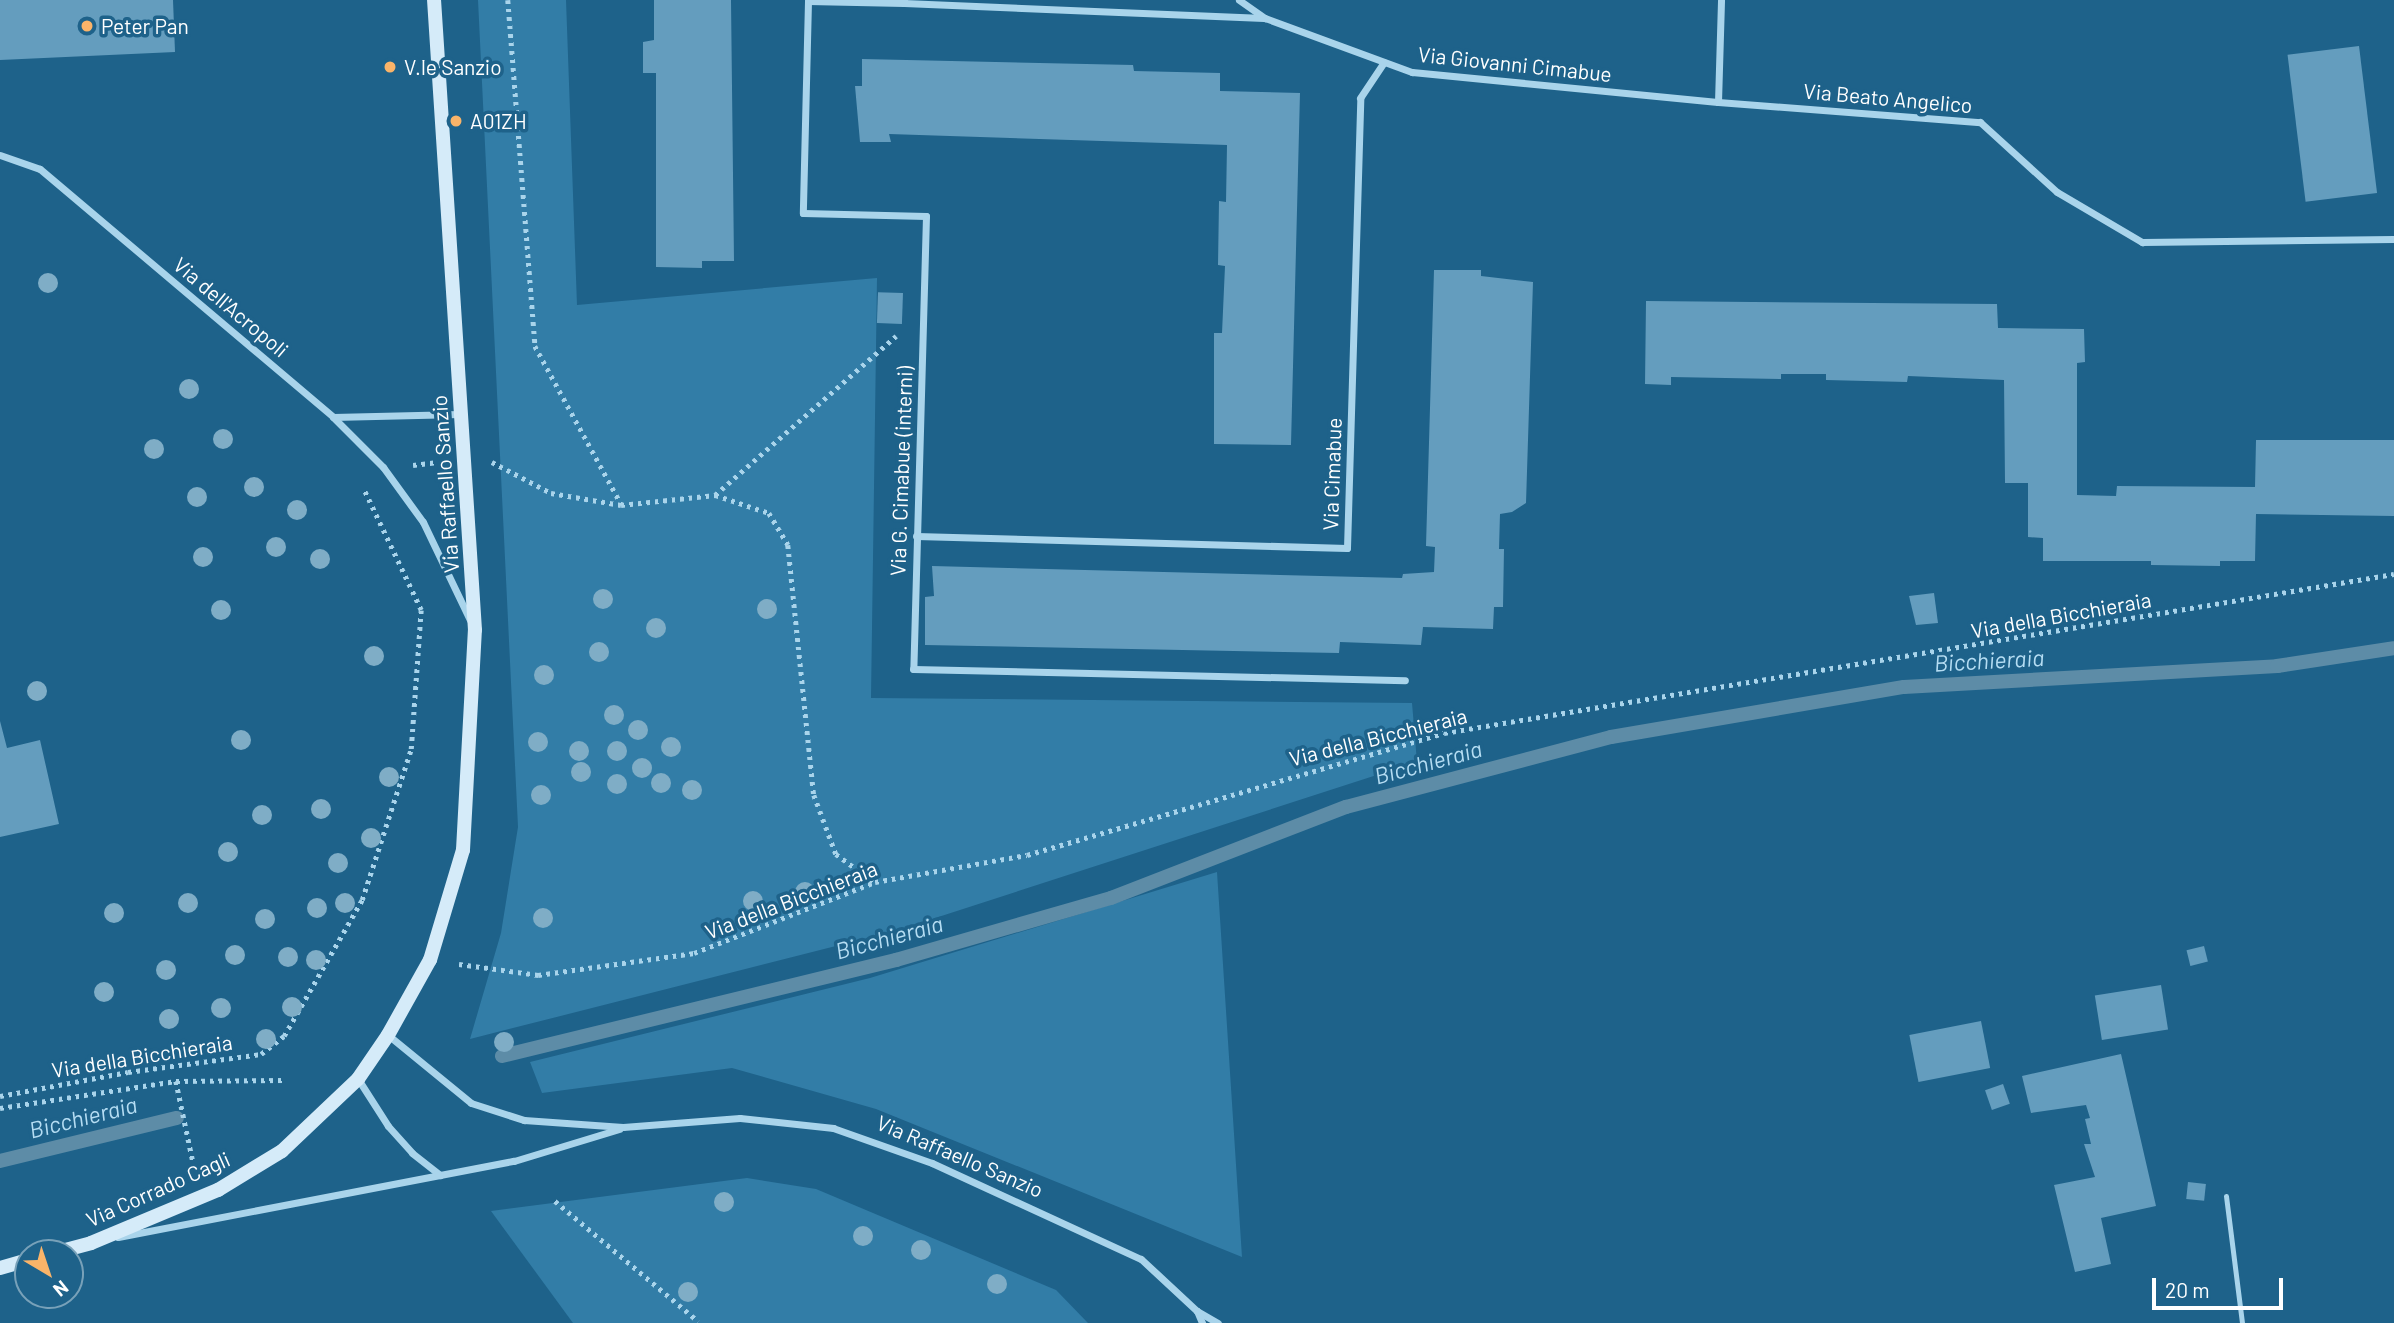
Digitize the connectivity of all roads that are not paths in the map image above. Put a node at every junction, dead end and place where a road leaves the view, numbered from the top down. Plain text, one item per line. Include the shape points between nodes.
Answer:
1 (434, 0) edge
2 (1239, 0) edge
3 (1721, 0) edge
4 (904, 2) edge
5 (1265, 18) junction
6 (1384, 62) junction
7 (1718, 102) junction
8 (0, 155) edge
9 (2394, 239) edge
10 (461, 414) junction
11 (332, 416) junction
12 (916, 536) junction
13 (475, 630) junction
14 (1405, 680) dead end
15 (430, 960) joint
16 (388, 1035) junction
17 (358, 1079) junction
18 (623, 1127) junction
19 (440, 1175) junction
20 (2226, 1196) dead end
21 (92, 1242) junction
22 (84, 1244) edge
23 (1197, 1311) junction
24 (1202, 1323) edge
25 (1218, 1323) edge
26 (2242, 1323) edge

1 - 10 main road, Via Raffaello Sanzio
2 - 5 street, Via Giovanni Cimabue
3 - 7 street
4 - 5 street
4 - 12 street, Via G. Cimabue (interni) via 808,1 803,213 926,216
5 - 6 street, Via Giovanni Cimabue
6 - 7 street, Via Giovanni Cimabue via 1412,72
6 - 12 street, Via Cimabue via 1360,98 1347,548
7 - 9 street, Via Beato Angelico via 1980,122 2057,192 2142,242
8 - 11 street, Via dell'Acropoli via 40,169
10 - 11 street
10 - 13 main road, Via Raffaello Sanzio
11 - 13 street, Via dell'Acropoli via 388,474 423,522
12 - 14 street, Via G. Cimabue (interni) via 913,668
13 - 15 main road, Via Raffaello Sanzio via 463,850
15 - 16 main road, Via Corrado Cagli
16 - 17 main road, Via Corrado Cagli
16 - 18 street via 471,1103 524,1120
17 - 19 street via 388,1126
17 - 21 main road, Via Corrado Cagli via 282,1151 218,1190
18 - 19 street via 514,1161
18 - 23 street, Via Raffaello Sanzio via 740,1118 833,1128 932,1163 1141,1259
19 - 21 street
20 - 26 lane
21 - 22 main road, Via Corrado Cagli
23 - 24 street, Via Raffaello Sanzio
23 - 25 street

